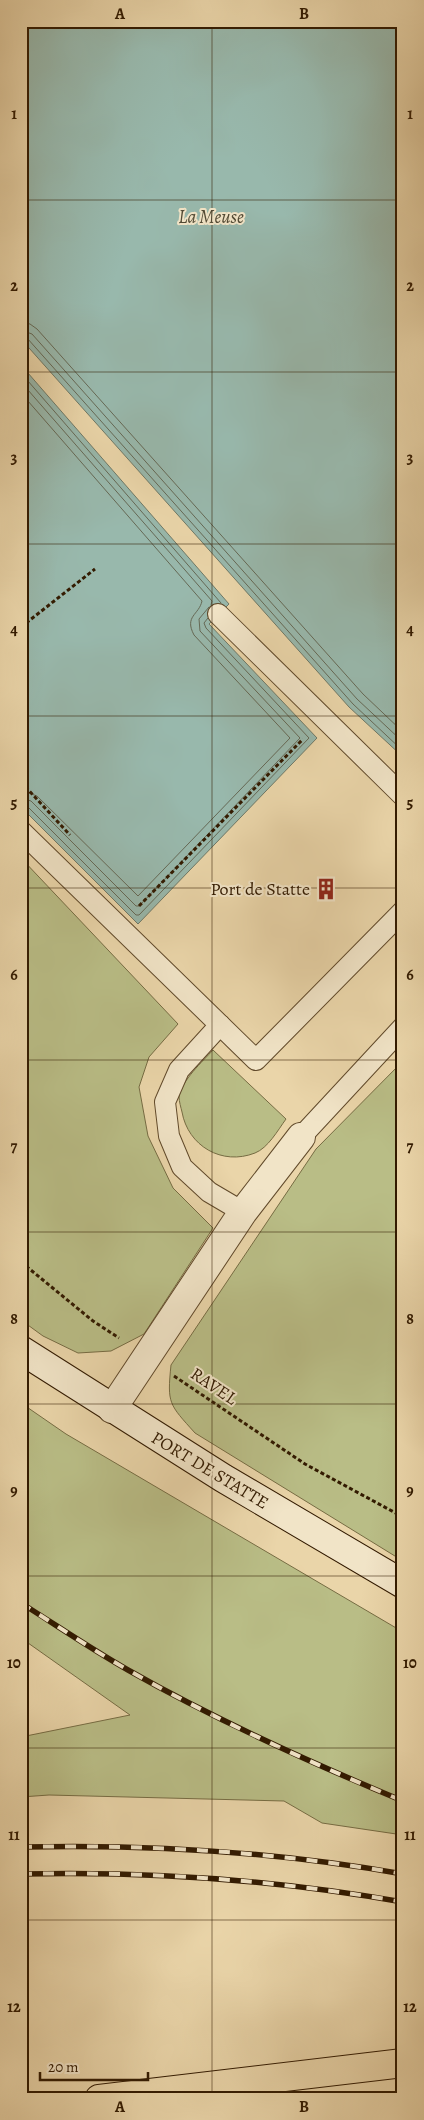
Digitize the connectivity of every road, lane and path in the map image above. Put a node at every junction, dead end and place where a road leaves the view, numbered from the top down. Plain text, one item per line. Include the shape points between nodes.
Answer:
1 (95, 569) dead end
2 (218, 614) dead end
3 (21, 627) edge
4 (307, 736) dead end
5 (21, 782) edge
6 (403, 796) edge
7 (21, 831) edge
8 (73, 838) dead end
9 (131, 900) dead end
10 (403, 911) edge
11 (220, 1025) junction
12 (403, 1027) edge
13 (301, 1138) joint
14 (243, 1212) junction
15 (21, 1262) edge
16 (21, 1350) edge
17 (147, 1357) junction
18 (112, 1409) junction
19 (403, 1517) edge
20 (403, 1584) edge
21 (403, 2063) edge
22 (99, 2099) edge

1 - 3 path
2 - 6 lane
4 - 9 path via 138,908
5 - 8 path
7 - 11 lane
10 - 11 lane via 256,1060
11 - 14 lane via 178,1070 165,1102 169,1136 182,1167 209,1192
12 - 13 lane
13 - 14 street
14 - 17 street
15 - 17 path, RAVEL via 93,1320
16 - 18 street, PORT DE STATTE
17 - 18 street
17 - 19 path, RAVEL via 305,1464
18 - 20 street, PORT DE STATTE
21 - 22 main road

